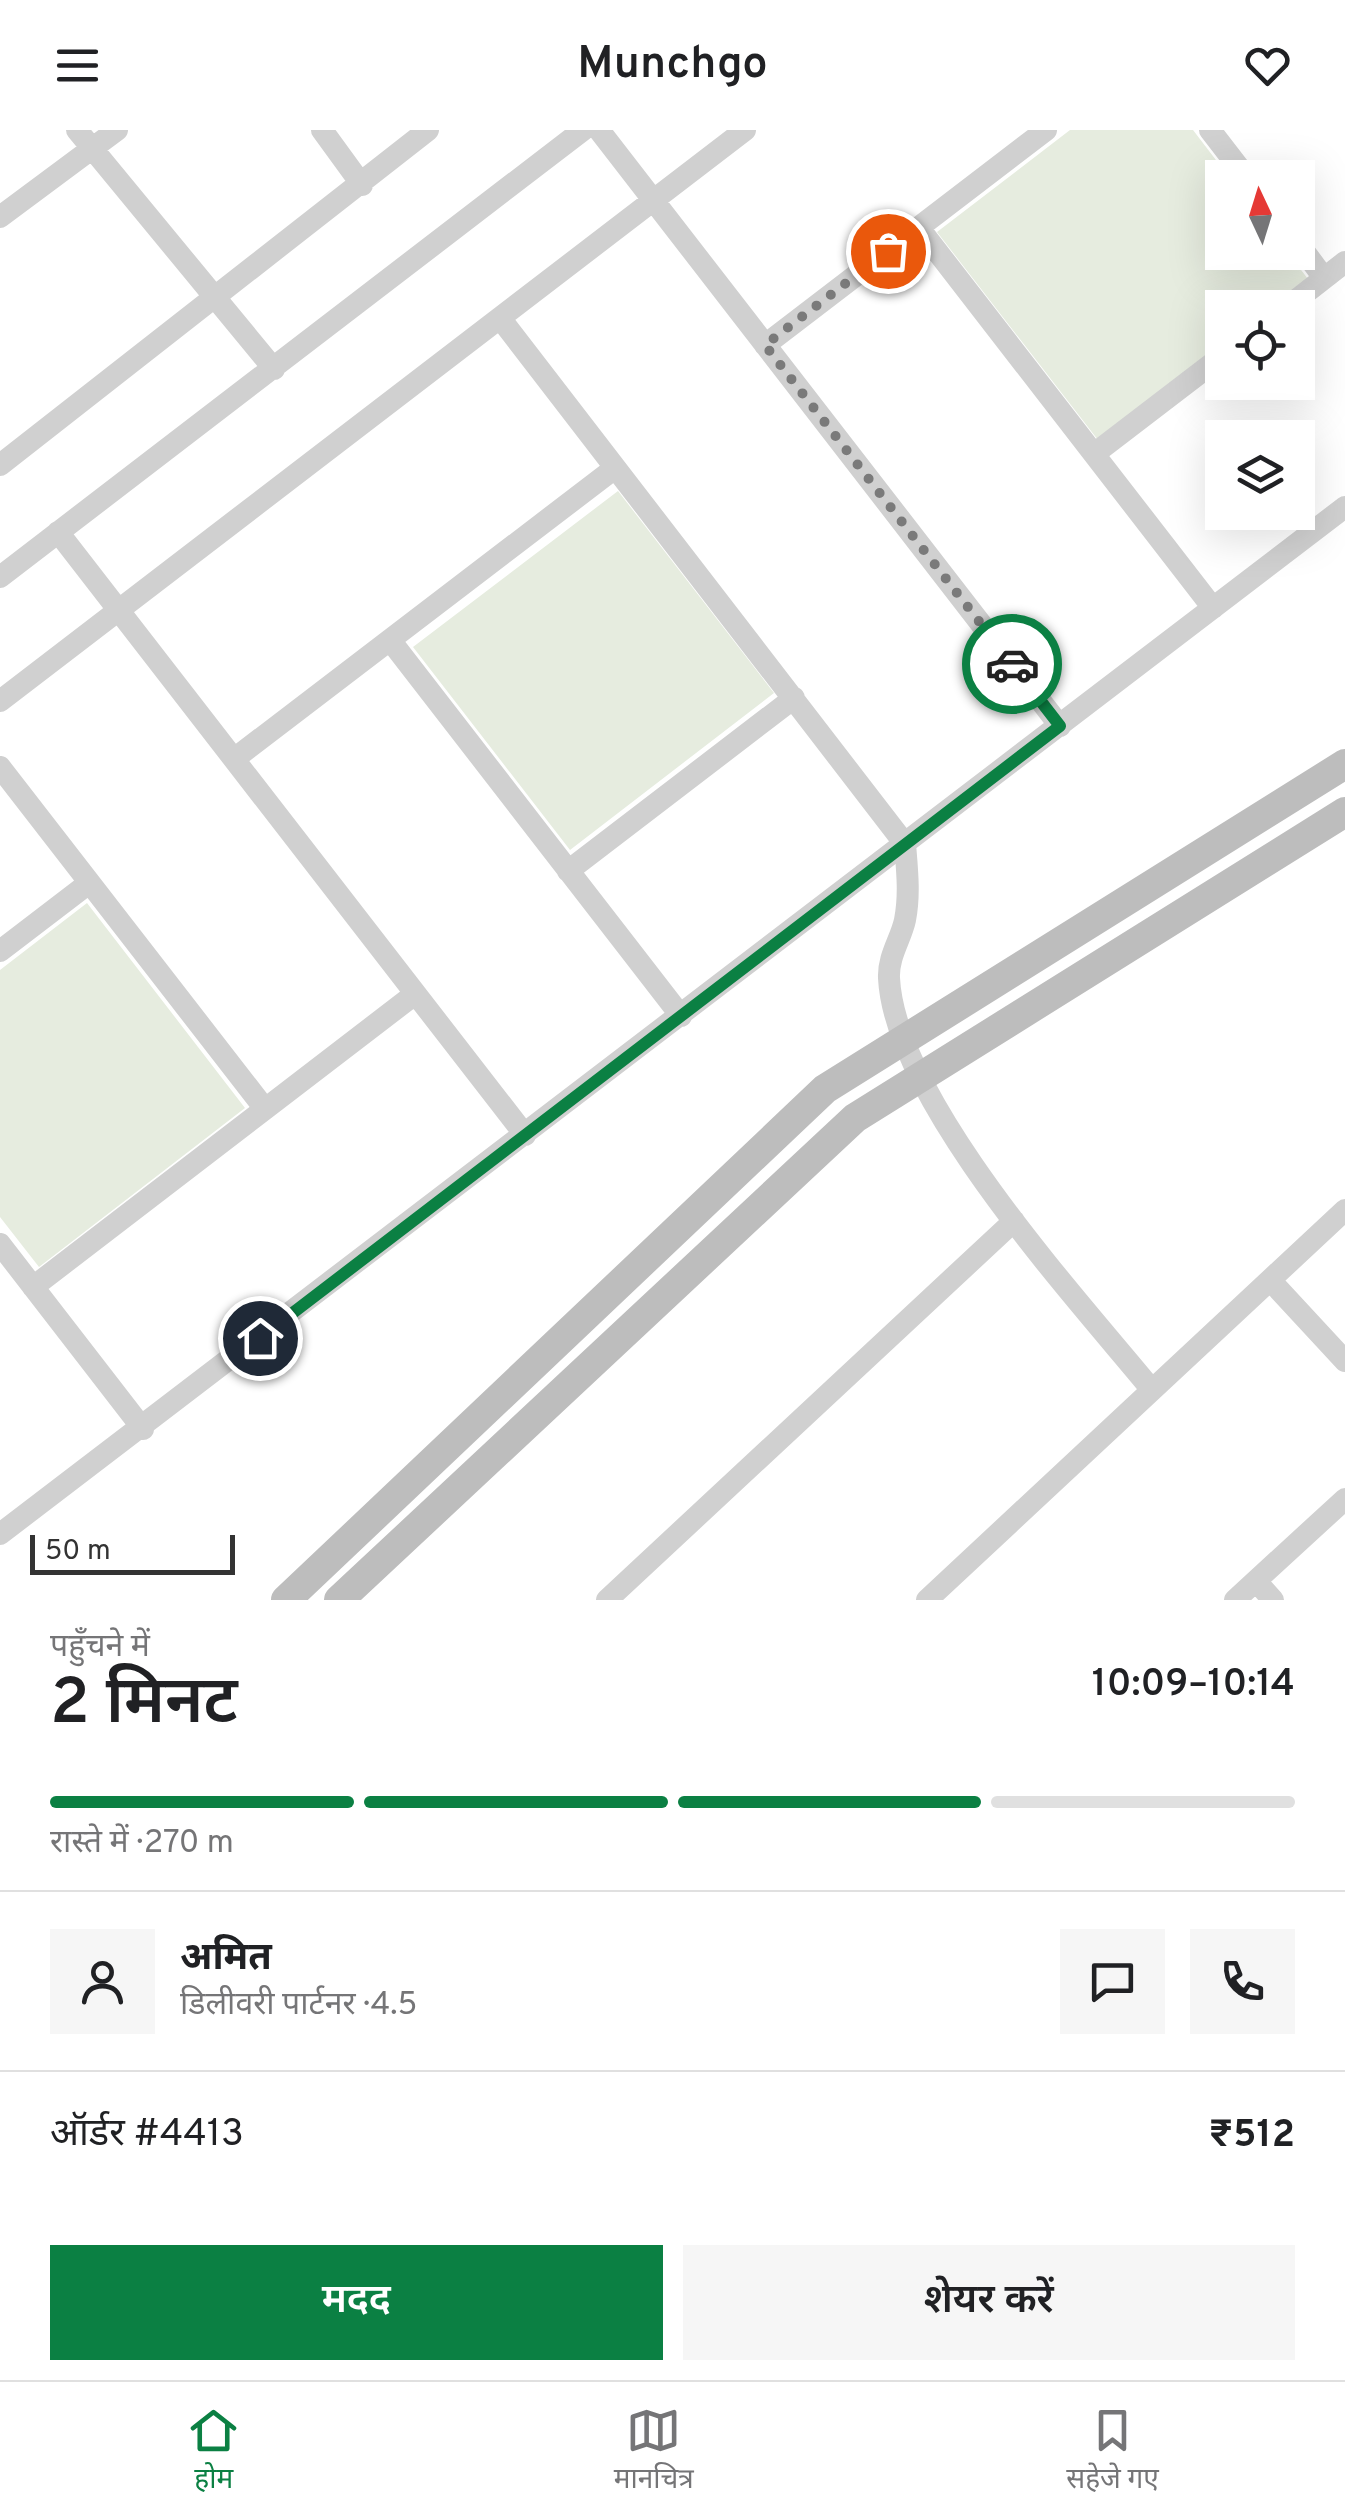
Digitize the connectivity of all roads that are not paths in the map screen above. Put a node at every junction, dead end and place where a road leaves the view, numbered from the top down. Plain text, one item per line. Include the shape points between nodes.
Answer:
1 (78, 130) edge
2 (118, 130) edge
3 (322, 130) edge
4 (428, 130) edge
5 (583, 130) edge
6 (599, 130) edge
7 (745, 130) edge
8 (1046, 130) edge
9 (1210, 130) edge
10 (92, 150) junction
11 (1232, 160) edge
12 (362, 185) junction
13 (653, 200) junction
14 (0, 217) edge
15 (919, 228) junction
16 (1345, 262) edge
17 (1315, 266) edge
18 (1324, 278) junction
19 (1309, 290) edge
20 (215, 297) junction
21 (500, 318) junction
22 (765, 345) junction
23 (274, 369) junction
24 (1205, 369) edge
25 (1094, 454) junction
26 (0, 465) edge
27 (615, 468) junction
28 (1345, 506) edge
29 (58, 532) junction
30 (0, 577) edge
31 (1213, 608) junction
32 (119, 610) junction
33 (390, 640) junction
34 (794, 698) junction
35 (0, 701) edge
36 (1060, 726) junction
37 (234, 759) junction
38 (1345, 764) edge
39 (0, 767) edge
40 (1345, 812) edge
41 (906, 844) junction
42 (568, 871) junction
43 (90, 882) junction
44 (0, 951) edge
45 (416, 994) junction
46 (681, 1016) junction
47 (902, 1040) junction
48 (918, 1078) junction
49 (265, 1109) junction
50 (525, 1136) junction
51 (1345, 1210) edge
52 (1014, 1221) junction
53 (0, 1244) edge
54 (1270, 1280) junction
55 (33, 1286) junction
56 (1345, 1361) edge
57 (1152, 1390) junction
58 (143, 1429) junction
59 (1345, 1498) edge
60 (0, 1534) edge
61 (1256, 1581) junction
62 (933, 1598) edge
63 (286, 1600) edge
64 (339, 1600) edge
65 (607, 1600) edge
66 (1235, 1600) edge
67 (1273, 1600) edge

1 - 10 street
2 - 10 street
3 - 12 street
4 - 12 street
5 - 23 street
6 - 13 street
7 - 13 street
8 - 15 street
9 - 11 street
10 - 14 street
10 - 20 street
12 - 20 street
13 - 21 street
13 - 22 street
15 - 22 street
15 - 25 street
16 - 18 street
17 - 18 street
18 - 19 street
20 - 23 street
20 - 26 street
21 - 27 street
21 - 32 street
22 - 36 street
23 - 29 street
24 - 25 street
25 - 31 street
27 - 33 street
27 - 34 street
28 - 31 street
29 - 30 street
29 - 32 street
31 - 36 street
32 - 35 street
32 - 37 street
33 - 37 street
33 - 42 street
34 - 41 street
34 - 42 street
36 - 41 street
37 - 45 street
38 - 47 street
39 - 43 street
40 - 48 street
41 - 46 street
41 - 47 street via 909,896 888,974
42 - 46 street
43 - 44 street
43 - 49 street
45 - 49 street
45 - 50 street
46 - 50 street
47 - 48 street
47 - 63 street via 825,1088
48 - 52 street
48 - 64 street via 854,1118
49 - 55 street
50 - 58 street
51 - 54 street
52 - 57 street
52 - 65 street
53 - 55 street
54 - 56 street
54 - 57 street
55 - 58 street
57 - 62 street
58 - 60 street
59 - 61 street
61 - 66 street
61 - 67 street

